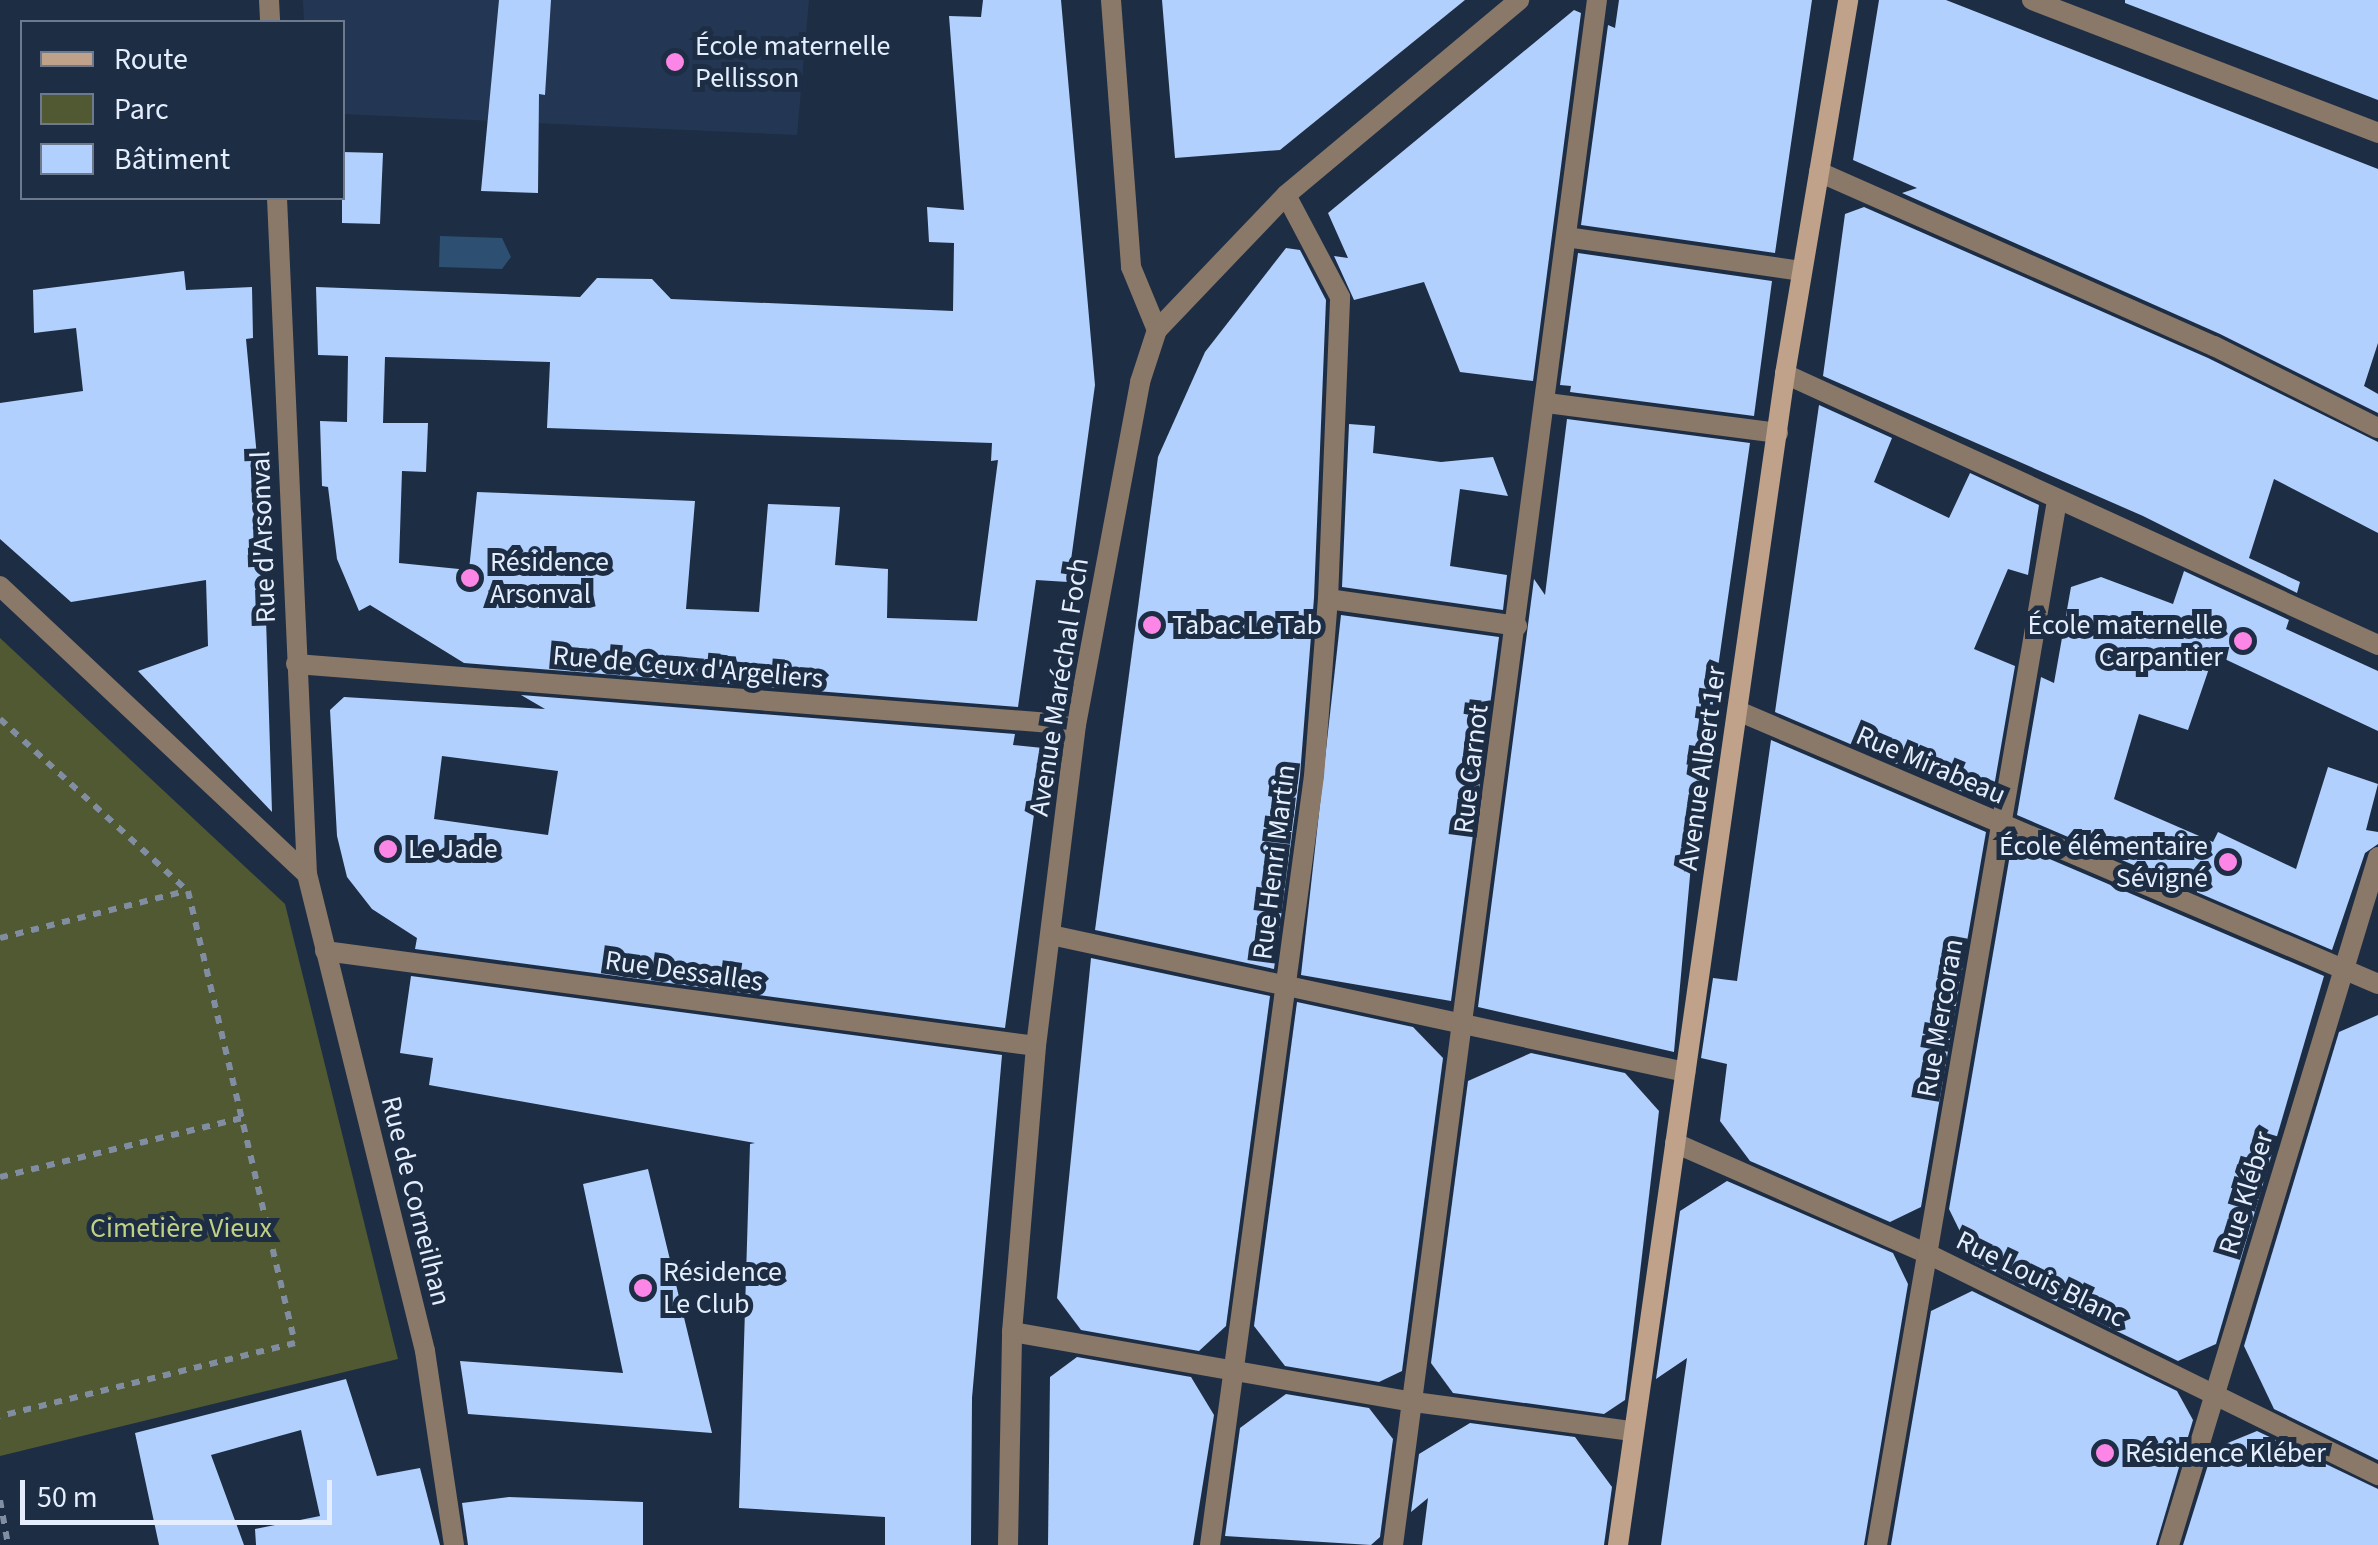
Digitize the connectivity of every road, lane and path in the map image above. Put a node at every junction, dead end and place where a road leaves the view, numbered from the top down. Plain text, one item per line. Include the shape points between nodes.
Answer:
1 (1111, 0) edge
2 (1518, 0) edge
3 (1597, 0) edge
4 (1848, 0) edge
5 (2032, 0) edge
6 (2378, 133) edge
7 (1819, 172) junction
8 (1286, 195) junction
9 (278, 200) edge
10 (1566, 237) junction
11 (1801, 272) junction
12 (1158, 330) junction
13 (1785, 374) junction
14 (1547, 402) junction
15 (2378, 428) edge
16 (1778, 433) junction
17 (2058, 501) junction
18 (0, 586) edge
19 (1328, 599) junction
20 (1518, 626) junction
21 (2378, 644) edge
22 (296, 664) junction
23 (1738, 712) junction
24 (0, 719) edge
25 (1076, 726) junction
26 (2002, 826) junction
27 (2378, 857) edge
28 (307, 874) junction
29 (188, 890) junction
30 (1051, 935) junction
31 (0, 938) edge
32 (325, 951) junction
33 (2343, 970) junction
34 (2378, 984) edge
35 (1285, 989) junction
36 (1466, 1024) junction
37 (1036, 1046) junction
38 (1685, 1072) junction
39 (242, 1118) junction
40 (1675, 1143) junction
41 (0, 1178) edge
42 (1926, 1253) junction
43 (1012, 1332) junction
44 (1231, 1371) junction
45 (2213, 1395) junction
46 (1414, 1402) junction
47 (0, 1416) edge
48 (1630, 1432) junction
49 (2378, 1475) edge
50 (0, 1500) edge
51 (8, 1545) edge
52 (454, 1545) edge
53 (1008, 1545) edge
54 (1210, 1545) edge
55 (1393, 1545) edge
56 (1618, 1545) edge
57 (1878, 1545) edge
58 (2169, 1545) edge

1 - 12 street via 1131,267
2 - 8 street, Avenue Maréchal Foch
3 - 10 street, Rue Carnot
4 - 7 main road, Avenue Albert 1er
5 - 6 street
7 - 11 main road, Avenue Albert 1er
7 - 15 street via 2214,346
8 - 12 street, Avenue Maréchal Foch
8 - 19 street, Rue Henri Martin via 1340,297
9 - 22 street, Rue d'Arsonval
10 - 11 street
10 - 14 street, Rue Carnot
11 - 13 main road, Avenue Albert 1er
12 - 25 street, Avenue Maréchal Foch via 1140,382
13 - 16 main road, Avenue Albert 1er
13 - 17 street
14 - 16 street
14 - 20 street, Rue Carnot
16 - 23 main road, Avenue Albert 1er
17 - 21 street
17 - 26 street, Rue Mercoran
18 - 28 street
19 - 20 street
19 - 35 street, Rue Henri Martin via 1314,776
20 - 36 street, Rue Carnot
22 - 25 street, Rue de Ceux d'Argeliers
22 - 28 street, Rue d'Arsonval
23 - 26 street, Rue Mirabeau
23 - 38 main road, Avenue Albert 1er
24 - 29 path
25 - 30 street, Avenue Maréchal Foch
26 - 33 street, Rue Mirabeau
26 - 42 street, Rue Mercoran
27 - 33 street, Rue Kléber
28 - 32 street, Rue de Corneilhan
29 - 31 path
29 - 39 path
30 - 35 street
30 - 37 street, Avenue Maréchal Foch
32 - 37 street, Rue Dessalles
32 - 52 street, Rue de Corneilhan via 425,1350
33 - 34 street, Rue Mirabeau
33 - 45 street, Rue Kléber
35 - 36 street
35 - 44 street, Rue Henri Martin
36 - 38 street
36 - 46 street, Rue Carnot
37 - 43 street, Avenue Maréchal Foch
38 - 40 main road, Avenue Albert 1er
39 - 41 path
39 - 47 path via 295,1343
40 - 42 street, Rue Louis Blanc
40 - 48 main road, Avenue Albert 1er
42 - 45 street, Rue Louis Blanc
42 - 57 street, Rue Mercoran
43 - 44 street
43 - 53 street, Avenue Maréchal Foch
44 - 46 street
44 - 54 street, Rue Henri Martin
45 - 49 street, Rue Louis Blanc
45 - 58 street, Rue Kléber
46 - 48 street
46 - 55 street, Rue Carnot
48 - 56 main road, Avenue Albert 1er
50 - 51 path

